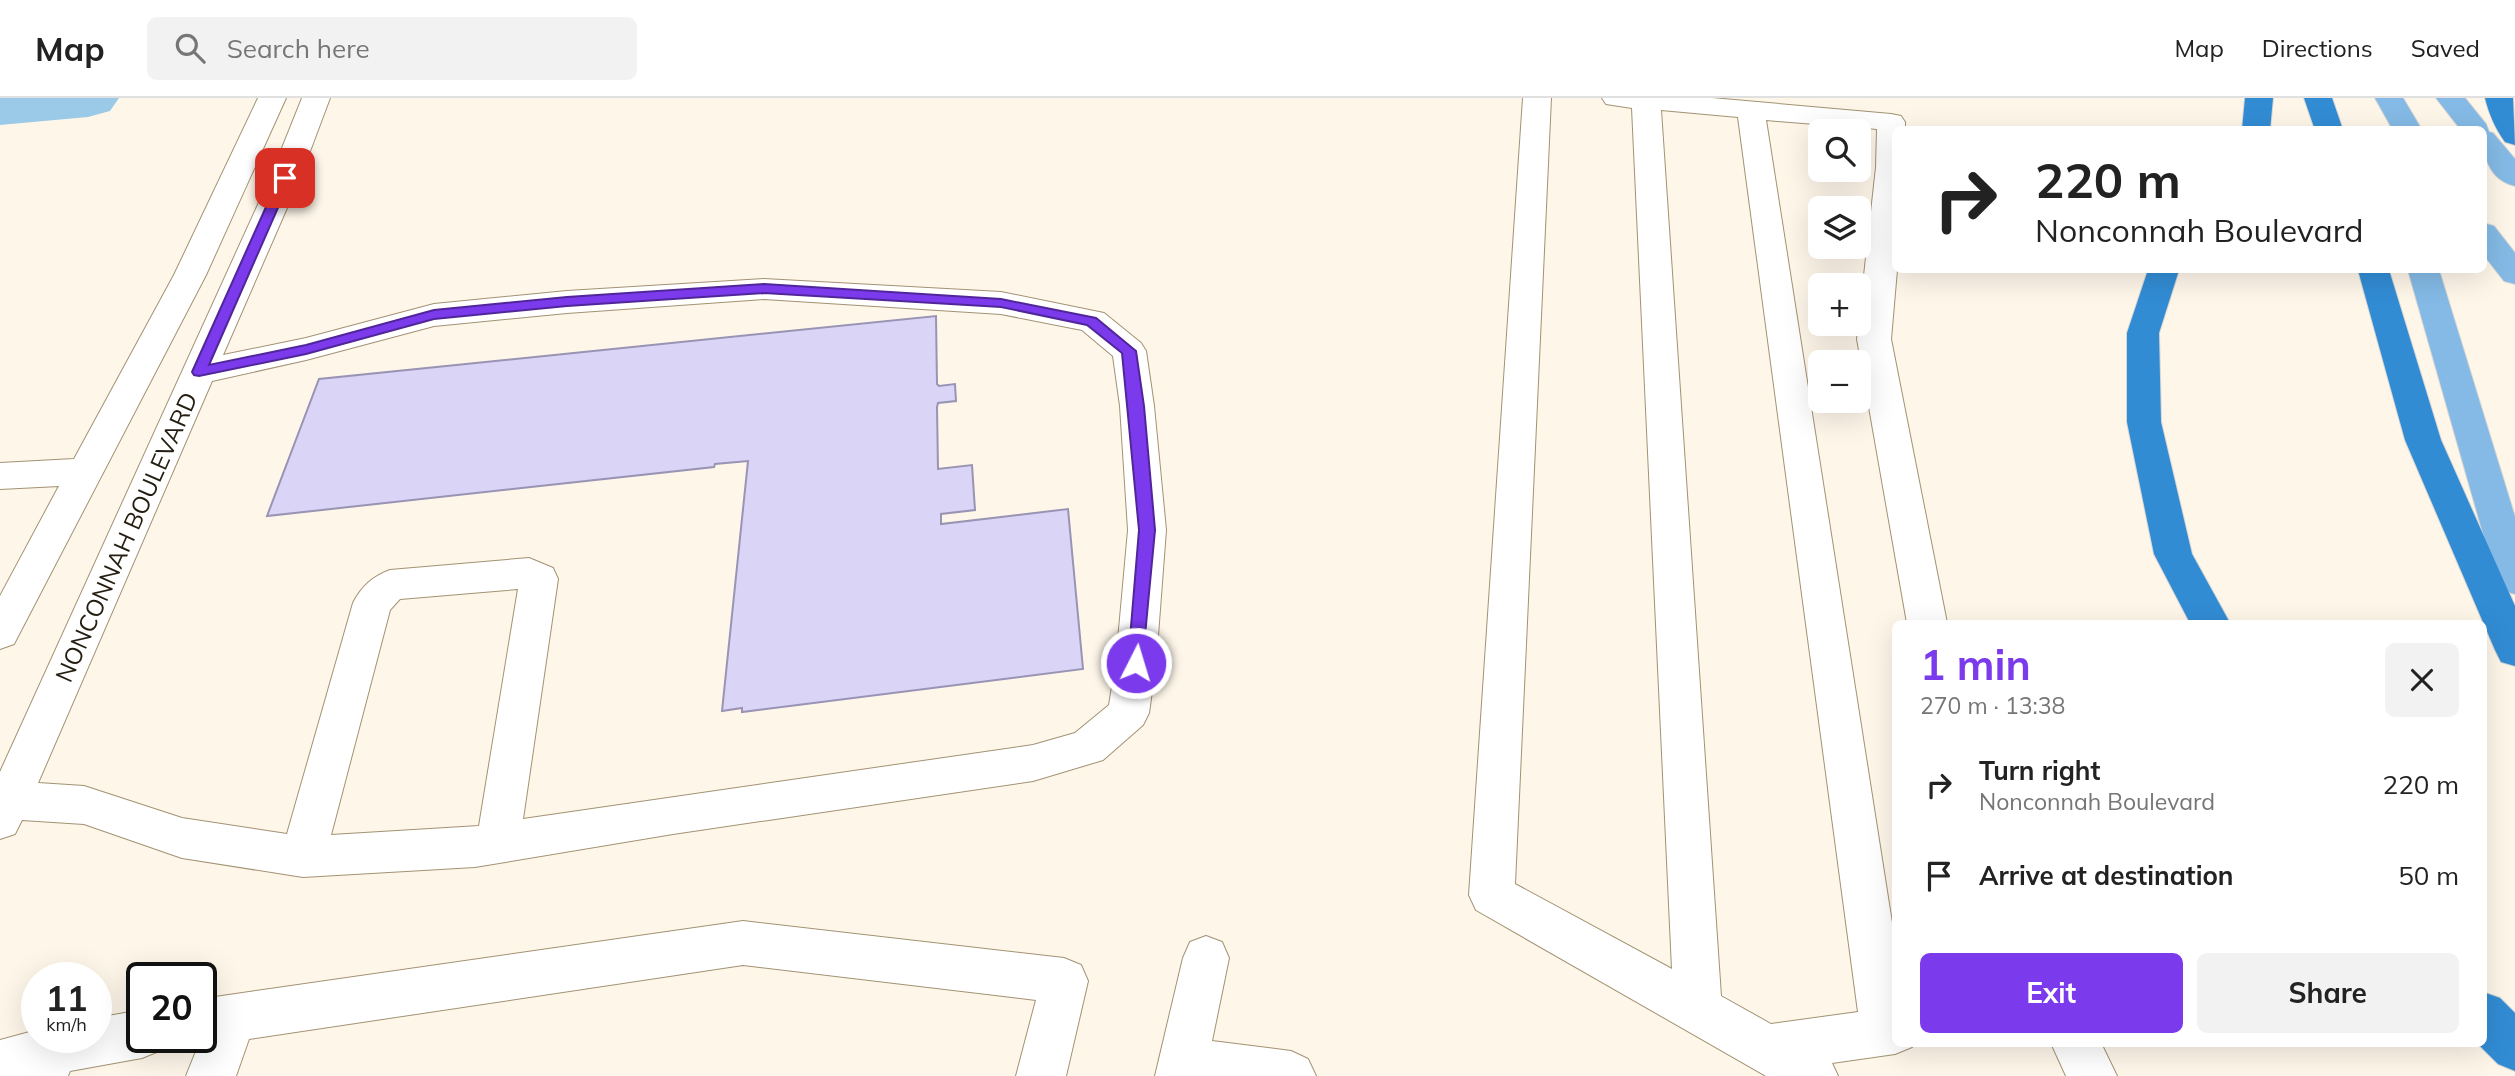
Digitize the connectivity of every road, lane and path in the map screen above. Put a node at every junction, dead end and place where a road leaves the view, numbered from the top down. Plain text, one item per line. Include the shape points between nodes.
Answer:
1 (272, 98) edge
2 (316, 98) edge
3 (1537, 98) edge
4 (2259, 98) edge
5 (2318, 98) edge
6 (2364, 98) edge
7 (2389, 98) edge
8 (2450, 98) edge
9 (2499, 98) edge
10 (1631, 99) edge
11 (1751, 111) junction
12 (2256, 126) edge
13 (2328, 126) edge
14 (2374, 126) edge
15 (2406, 126) edge
16 (2473, 126) edge
17 (2515, 135) edge
18 (2487, 144) edge
19 (2515, 177) edge
20 (2487, 238) edge
21 (2162, 273) edge
22 (2374, 273) edge
23 (2424, 273) edge
24 (2515, 274) edge
25 (199, 372) junction
26 (85, 472) junction
27 (0, 476) edge
28 (2515, 579) edge
29 (1926, 620) edge
30 (2208, 620) edge
31 (0, 634) edge
32 (2515, 650) edge
33 (3, 806) edge
34 (498, 843) junction
35 (303, 857) junction
36 (1206, 958) dead end
37 (1698, 1009) junction
38 (2487, 1019) edge
39 (217, 1020) edge
40 (1890, 1031) edge
41 (126, 1039) edge
42 (2077, 1047) edge
43 (2515, 1047) edge
44 (1768, 1049) junction
45 (213, 1053) edge
46 (49, 1063) edge
47 (0, 1064) edge
48 (1181, 1069) edge
49 (211, 1076) edge
50 (1041, 1076) edge
51 (1291, 1076) edge
52 (1813, 1076) edge
53 (2092, 1076) edge

1 - 26 street via 190,275
2 - 25 street, NONCONNAH BOULEVARD
3 - 37 street via 1492,895
4 - 12 highway
5 - 13 highway
6 - 14 main road
7 - 15 main road
8 - 16 main road
9 - 17 highway
10 - 11 street
10 - 37 street
11 - 29 street via 1891,122 1891,167 1874,339
11 - 40 street
18 - 19 main road
20 - 24 main road
21 - 30 highway via 2143,332 2144,422 2173,554
22 - 32 highway via 2423,440
23 - 28 main road
25 - 33 street, NONCONNAH BOULEVARD
25 - 34 street via 434,315 764,289 1001,303 1092,321 1129,351 1147,530 1136,663 1128,713 1088,747 1033,763
26 - 27 street
26 - 31 street
33 - 35 street via 84,805 182,838
34 - 35 street
34 - 35 street via 539,579 529,573 390,585 372,603
36 - 48 street
37 - 44 street
38 - 43 highway
39 - 50 street via 743,943 1064,981
40 - 44 street
41 - 46 street
42 - 53 street
44 - 52 street
45 - 49 street
46 - 47 street
48 - 51 street

